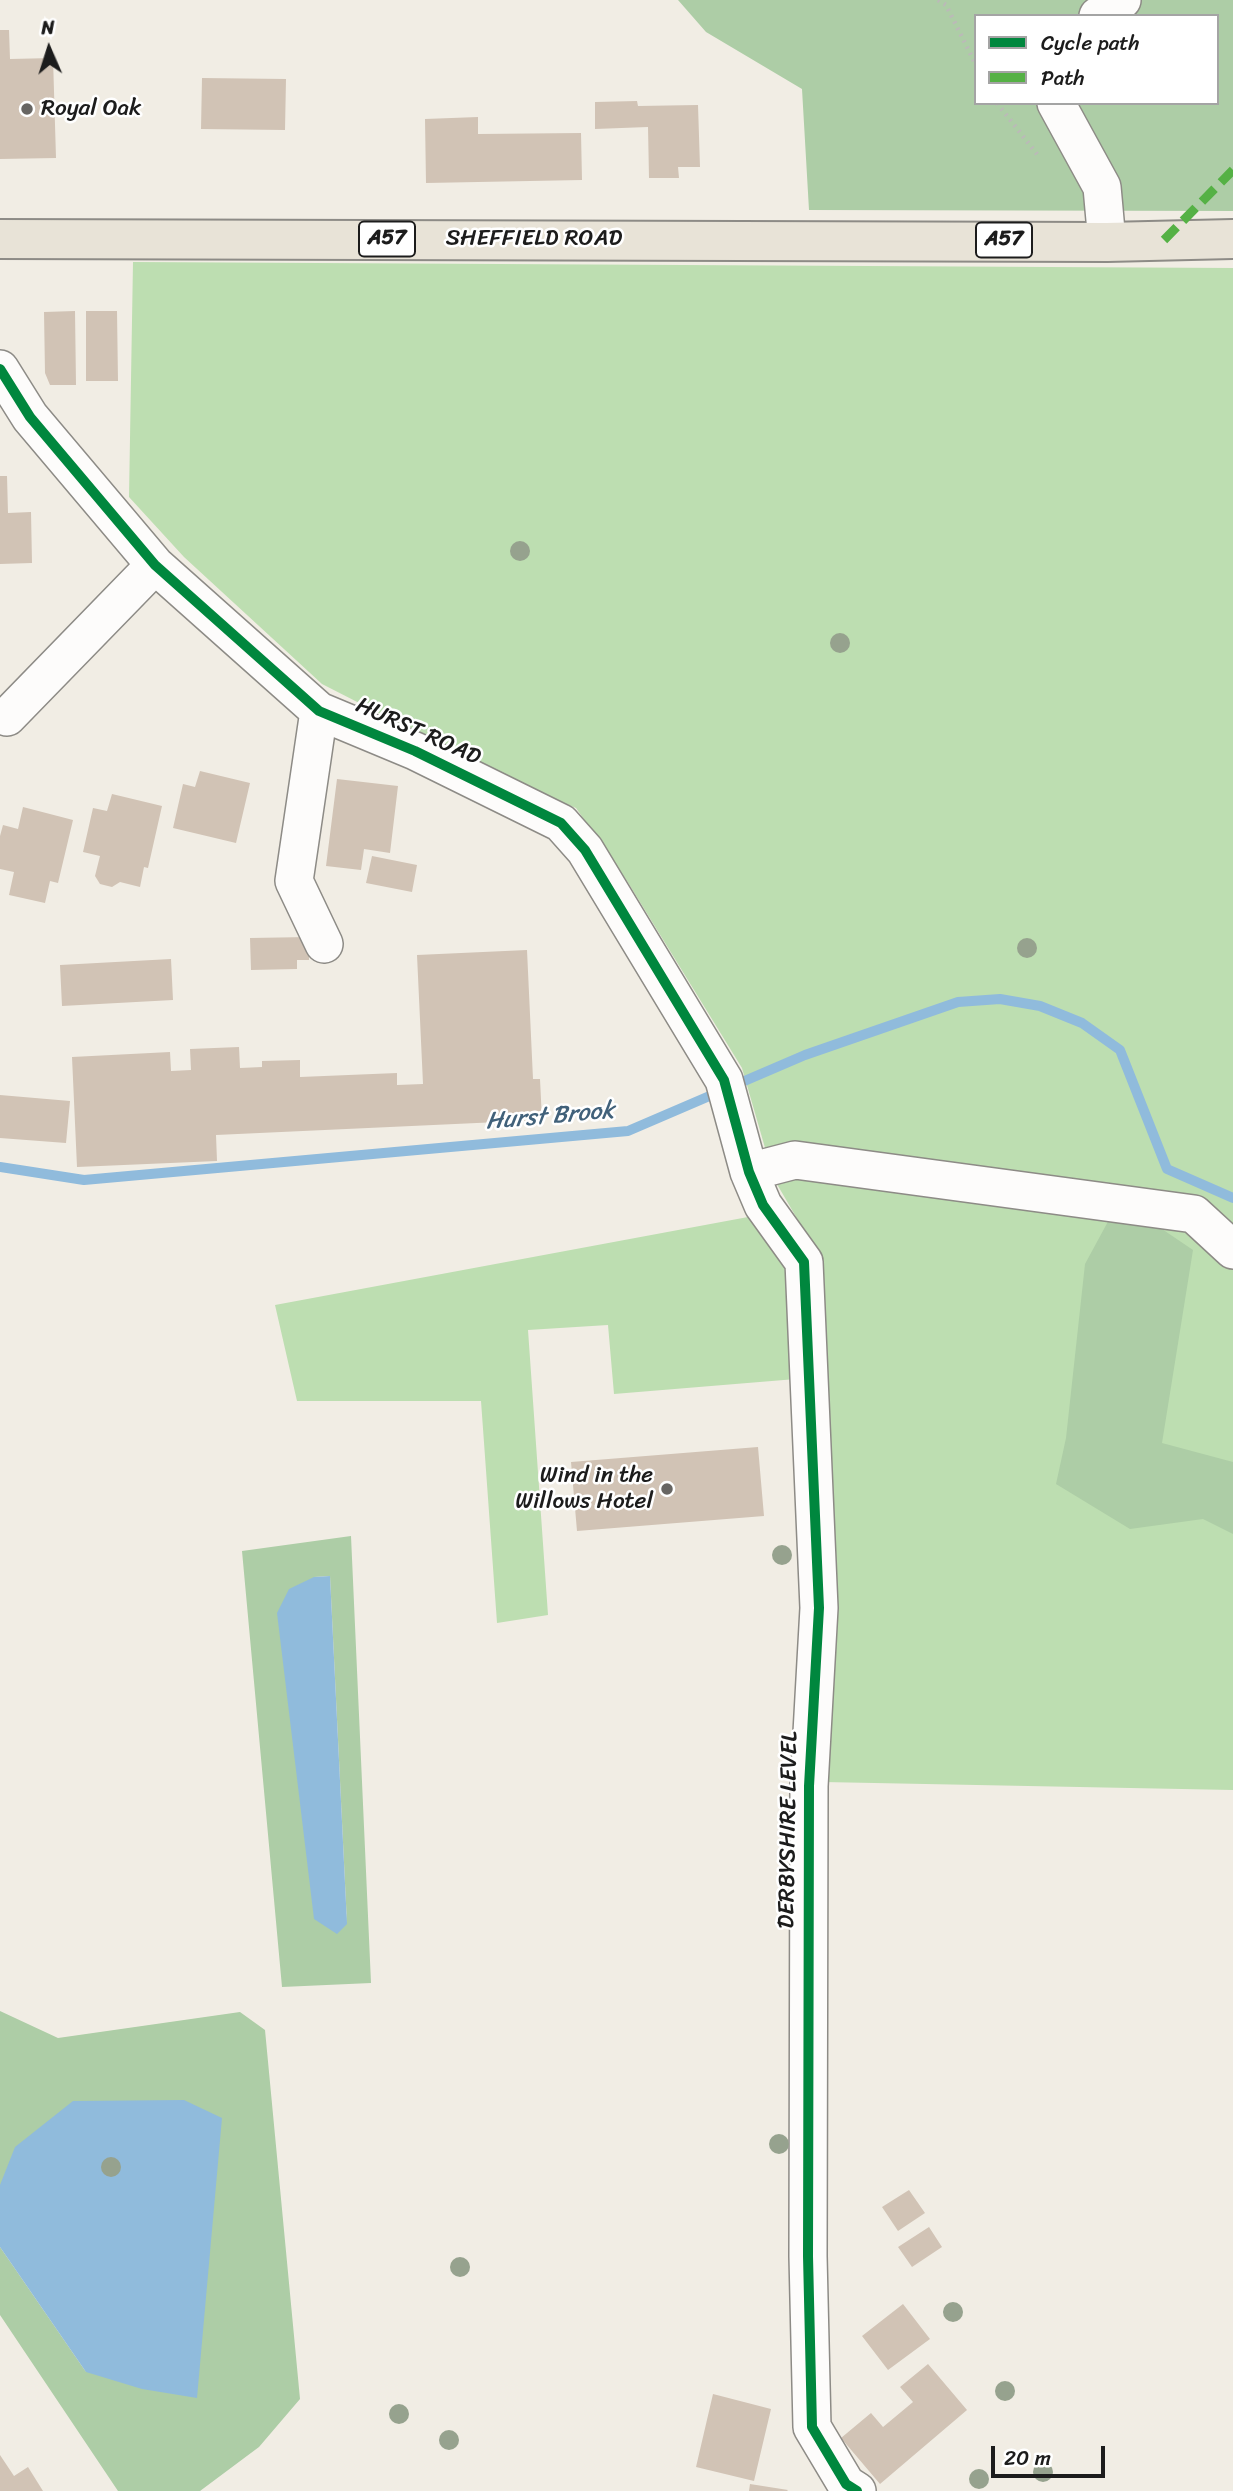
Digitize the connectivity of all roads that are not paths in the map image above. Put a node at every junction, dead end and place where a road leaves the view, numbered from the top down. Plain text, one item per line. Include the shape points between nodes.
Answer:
1 (1122, 0) edge
2 (1101, 14) edge
3 (1057, 105) edge
4 (0, 239) edge
5 (1233, 239) edge
6 (1107, 242) junction
7 (0, 369) edge
8 (155, 565) junction
9 (319, 711) junction
10 (7, 717) dead end
11 (324, 944) dead end
12 (745, 1158) junction
13 (1233, 1250) edge
14 (856, 2491) edge

1 - 2 street
3 - 6 street via 1102,187
4 - 6 main road, SHEFFIELD ROAD / A57
5 - 6 main road, A57
7 - 8 street, HURST ROAD via 30,418
8 - 9 street, HURST ROAD
8 - 10 street
9 - 11 street via 294,881
9 - 12 street, HURST ROAD via 415,751 561,823 585,850 724,1080
12 - 13 street via 795,1160 1194,1214
12 - 14 street, DERBYSHIRE LEVEL via 763,1205 804,1262 818,1608 809,1786 812,2427 846,2484

